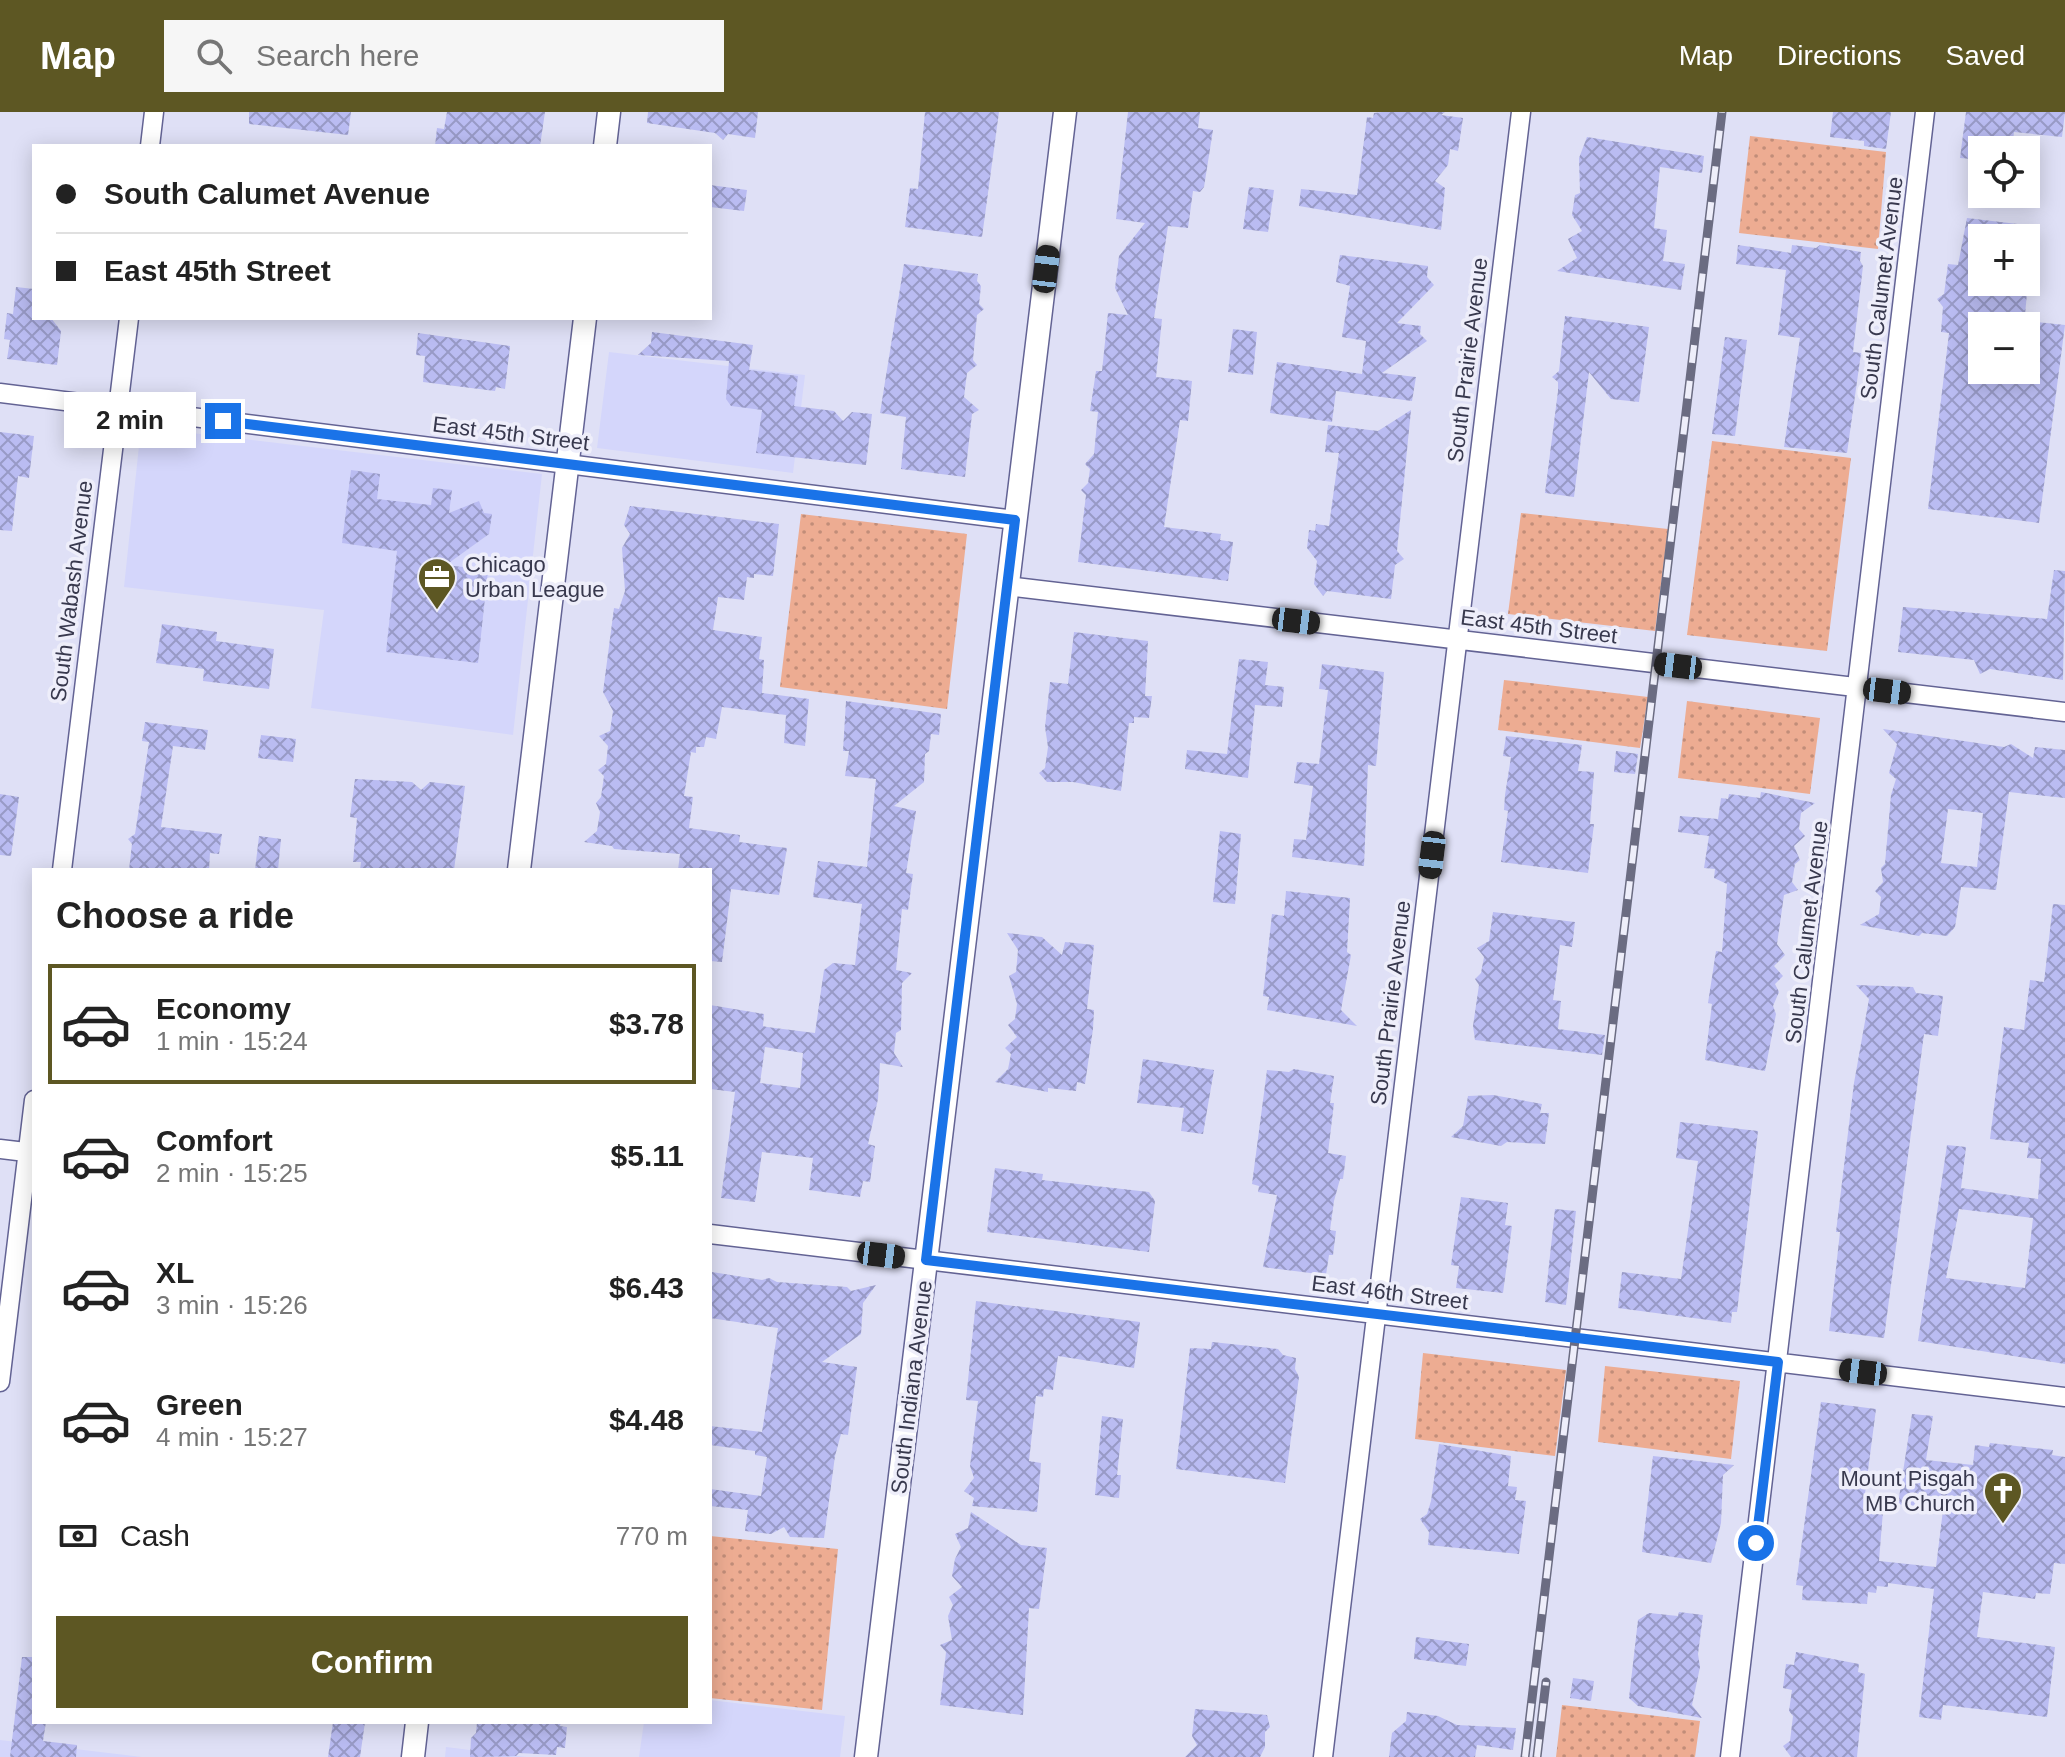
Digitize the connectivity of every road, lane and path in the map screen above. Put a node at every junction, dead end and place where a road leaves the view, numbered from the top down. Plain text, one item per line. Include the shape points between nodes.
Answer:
1 (154, 112) edge
2 (609, 112) edge
3 (1065, 112) edge
4 (1521, 112) edge
5 (1925, 112) edge
6 (150, 144) edge
7 (605, 144) edge
8 (129, 320) edge
9 (585, 320) edge
10 (0, 393) edge
11 (118, 408) junction
12 (568, 464) junction
13 (1015, 520) junction
14 (1007, 586) junction
15 (1458, 640) junction
16 (1859, 688) junction
17 (2065, 712) edge
18 (62, 868) edge
19 (519, 868) edge
20 (0, 1149) edge
21 (31, 1153) edge
22 (712, 1234) edge
23 (926, 1260) junction
24 (1376, 1314) junction
25 (1778, 1362) junction
26 (0, 1382) edge
27 (2065, 1397) edge
28 (417, 1724) edge
29 (413, 1757) edge
30 (866, 1757) edge
31 (1323, 1757) edge
32 (1730, 1757) edge

1 - 6 street
2 - 7 street
3 - 13 street, South Indiana Avenue
4 - 15 street, South Prairie Avenue
5 - 16 street, South Calumet Avenue
8 - 11 street, South Wabash Avenue
9 - 12 street
10 - 11 street, East 45th Street
11 - 12 street, East 45th Street
11 - 18 street, South Wabash Avenue
12 - 13 street, East 45th Street
12 - 19 street
13 - 14 street, South Indiana Avenue
14 - 15 street, East 45th Street
14 - 23 street, South Indiana Avenue
15 - 16 street, East 45th Street
15 - 24 street, South Prairie Avenue
16 - 17 street, East 45th Street
16 - 25 street, South Calumet Avenue
20 - 21 street
21 - 26 street
22 - 23 street, East 46th Street
23 - 24 street, East 46th Street
23 - 30 street, South Indiana Avenue
24 - 25 street, East 46th Street
24 - 31 street, South Prairie Avenue
25 - 27 street, East 46th Street
25 - 32 street, South Calumet Avenue
28 - 29 street

